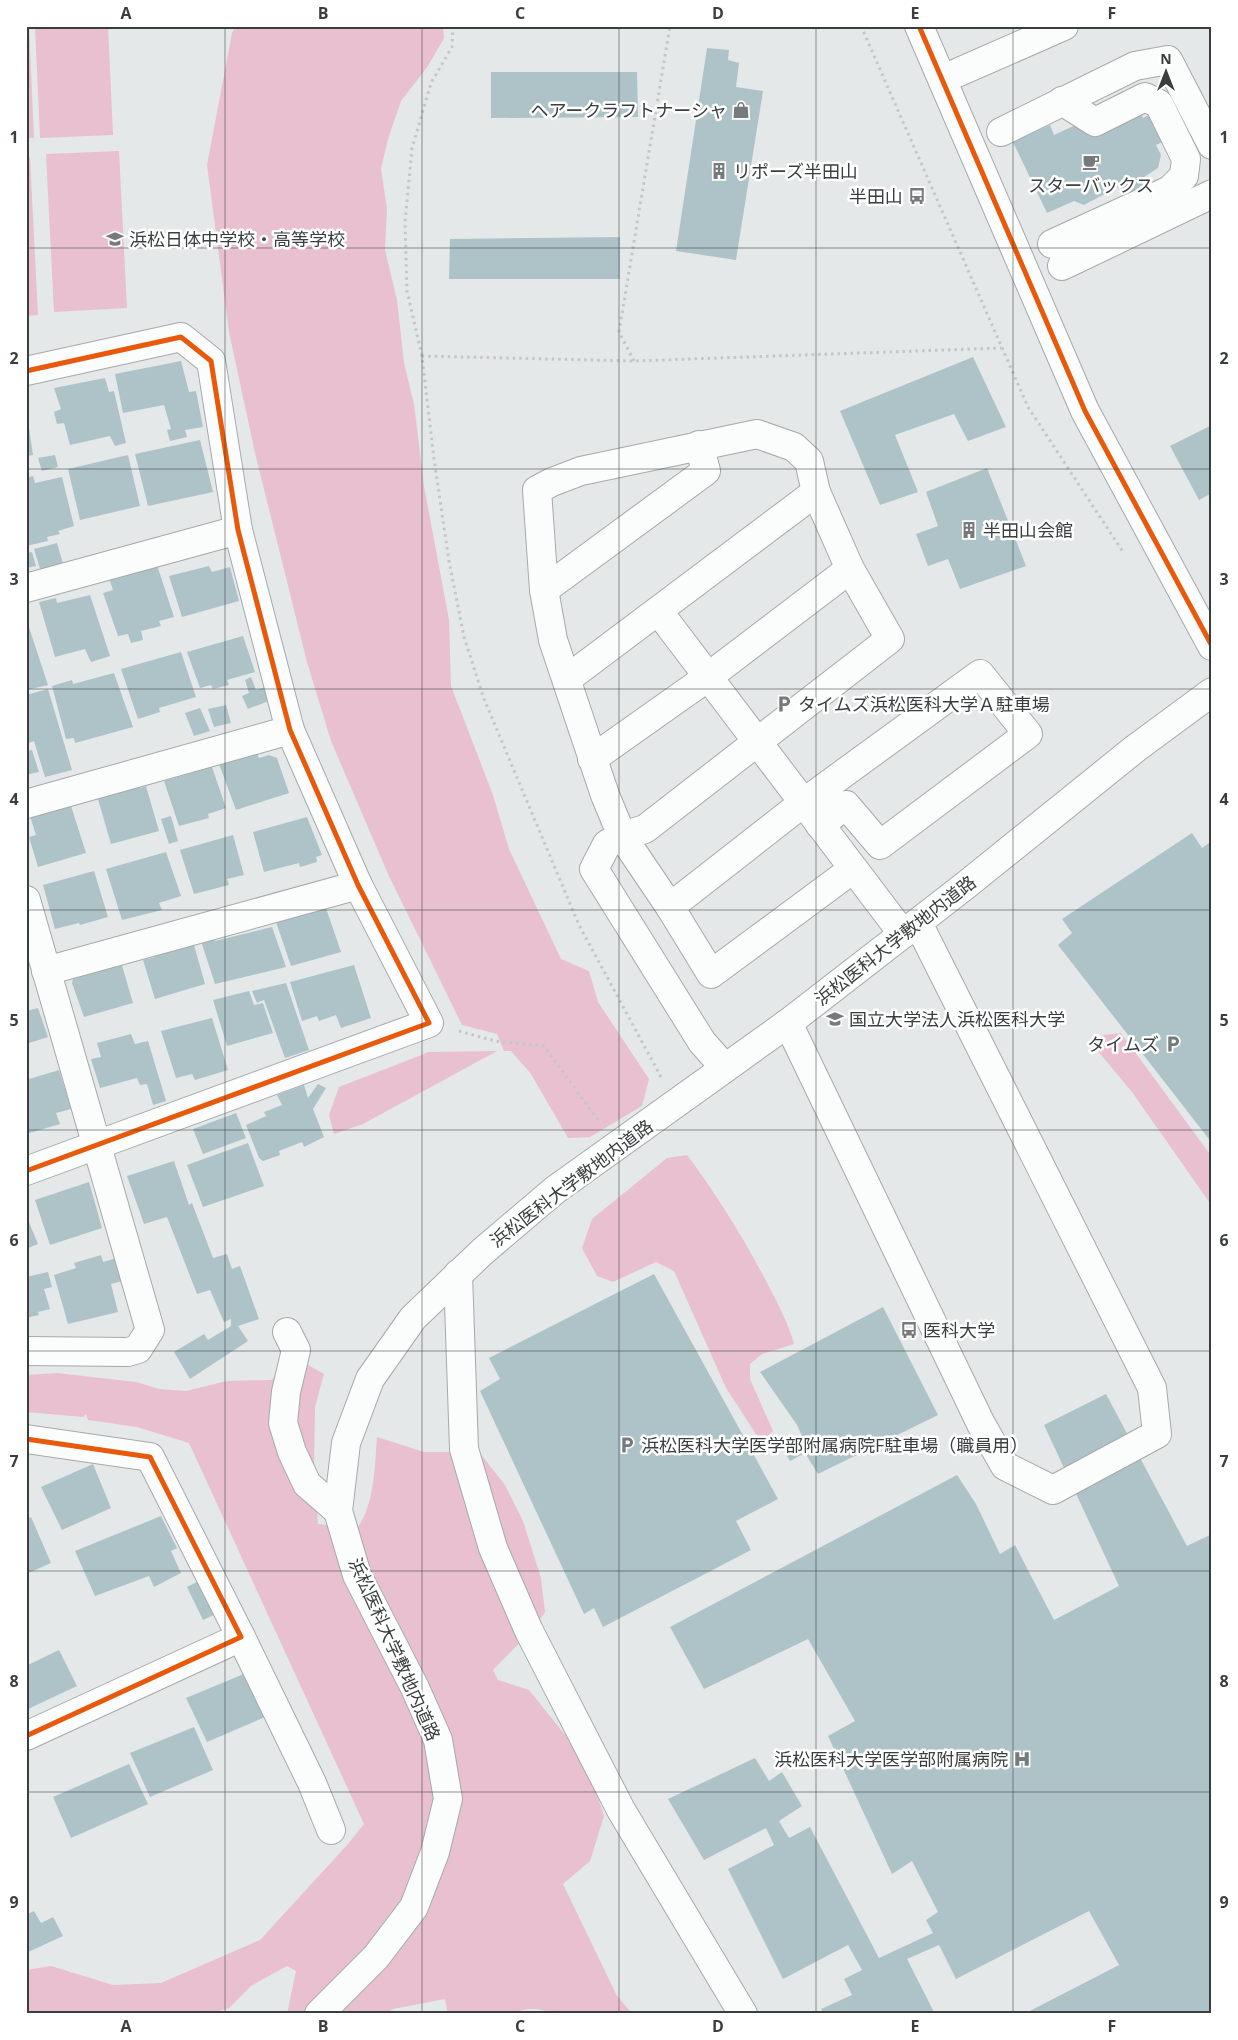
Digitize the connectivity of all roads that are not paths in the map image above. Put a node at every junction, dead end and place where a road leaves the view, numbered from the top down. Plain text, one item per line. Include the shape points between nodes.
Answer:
1 (919, 26) edge
2 (1064, 26) edge
3 (944, 79) junction
4 (1062, 101) junction
5 (1001, 132) dead end
6 (1212, 145) edge
7 (1212, 194) edge
8 (26, 371) edge
9 (699, 445) junction
10 (816, 492) junction
11 (238, 530) junction
12 (850, 569) junction
13 (26, 588) edge
14 (544, 590) junction
15 (659, 612) junction
16 (1212, 646) edge
17 (708, 677) junction
18 (567, 679) junction
19 (1212, 692) edge
20 (290, 730) junction
21 (758, 742) junction
22 (592, 759) junction
23 (804, 803) junction
24 (26, 804) edge
25 (820, 825) junction
26 (622, 836) junction
27 (853, 869) junction
28 (358, 885) junction
29 (26, 900) edge
30 (670, 907) junction
31 (910, 928) junction
32 (46, 971) junction
33 (788, 1023) junction
34 (725, 1068) junction
35 (98, 1143) junction
36 (26, 1171) edge
37 (458, 1274) junction
38 (287, 1332) dead end
39 (26, 1351) edge
40 (26, 1439) edge
41 (338, 1510) junction
42 (241, 1637) junction
43 (26, 1736) edge
44 (331, 1830) dead end
45 (319, 2014) edge
46 (743, 2014) edge

1 - 3 street
2 - 3 street
3 - 16 street via 1085,411
4 - 5 street
4 - 6 street via 1135,66 1168,60
4 - 7 street via 1095,122 1145,97 1159,104 1186,159 1184,176 1170,190 1057,255
8 - 11 street via 181,337 211,361
9 - 10 street via 757,434 794,448 809,461
9 - 14 street via 706,471
9 - 14 street via 581,471 537,490
10 - 12 street
10 - 15 street
11 - 13 street
11 - 20 street
12 - 17 street
12 - 21 street via 890,639
14 - 18 street via 553,640
15 - 17 street
15 - 18 street
17 - 21 street
17 - 22 street
18 - 22 street
19 - 31 street, 浜松医科大学敷地内道路 via 1136,748
20 - 24 street
20 - 28 street
21 - 23 street
21 - 26 street via 645,829
22 - 26 street
23 - 25 street
23 - 25 street via 980,674 1028,734 880,845 846,805
23 - 30 street
25 - 27 street
26 - 30 street
26 - 34 street via 607,844 594,869 702,1042
27 - 30 street via 711,974
27 - 31 street
28 - 32 street
28 - 35 street via 429,1023
29 - 32 street
31 - 33 street, 浜松医科大学敷地内道路
31 - 33 street via 1152,1388 1157,1434 1053,1490 1005,1466 981,1424
32 - 35 street
33 - 34 street, 浜松医科大学敷地内道路
34 - 37 street, 浜松医科大学敷地内道路 via 555,1190
35 - 36 street
35 - 39 street via 150,1330 138,1349 128,1352
37 - 41 street, 浜松医科大学敷地内道路 via 413,1318 370,1379 346,1443
37 - 46 street via 464,1449 493,1548 528,1631 621,1810
38 - 41 street via 296,1350 283,1423 307,1484
40 - 42 street via 150,1457
41 - 45 street, 浜松医科大学敷地内道路 via 357,1575 438,1740 448,1799 435,1852 414,1907 376,1957
42 - 43 street
42 - 44 street via 312,1783

